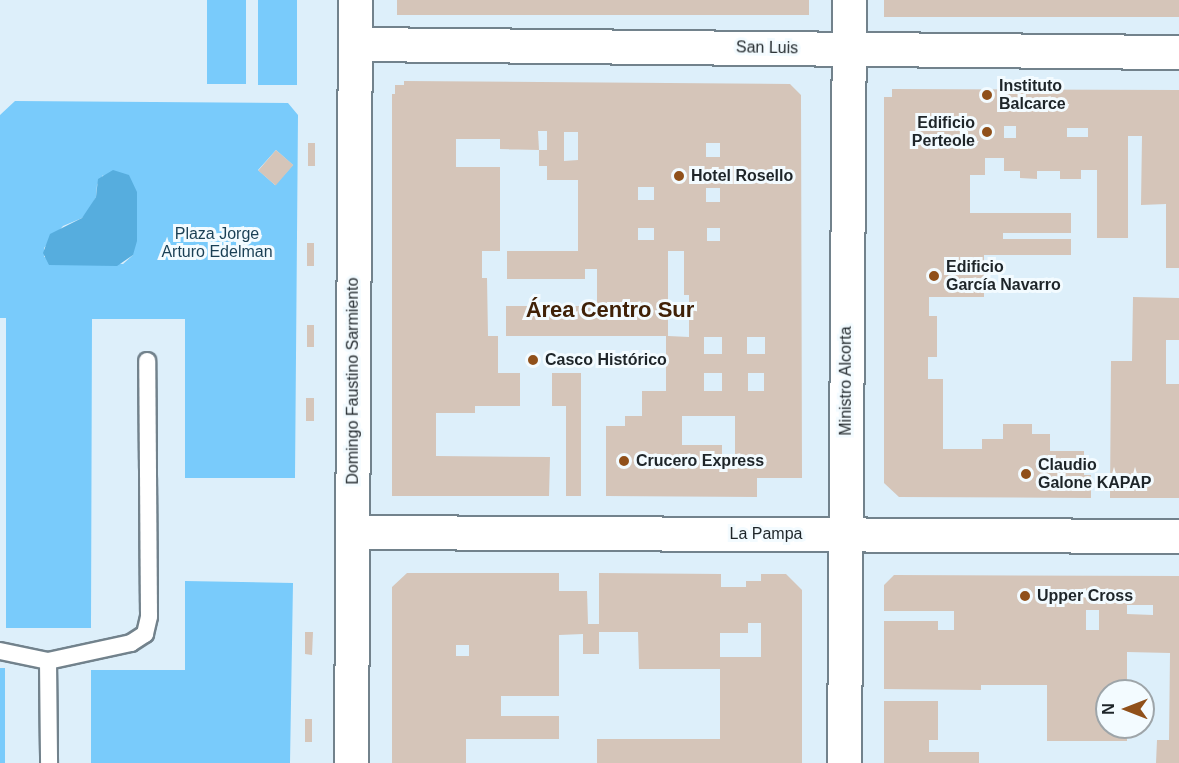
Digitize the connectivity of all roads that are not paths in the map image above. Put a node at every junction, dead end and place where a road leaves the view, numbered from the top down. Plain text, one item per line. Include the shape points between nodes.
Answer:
1 (355, 0) edge
2 (849, 0) edge
3 (355, 44) junction
4 (848, 49) junction
5 (1179, 52) edge
6 (147, 361) dead end
7 (352, 532) junction
8 (845, 534) junction
9 (1179, 536) edge
10 (0, 651) edge
11 (48, 661) junction
12 (49, 763) edge
13 (351, 763) edge
14 (844, 763) edge

1 - 3 street, Domingo Faustino Sarmiento
2 - 4 street, Ministro Alcorta
3 - 4 street, San Luis
3 - 7 street, Domingo Faustino Sarmiento
4 - 5 street, San Luis
4 - 8 street, Ministro Alcorta
6 - 11 lane via 149,616 145,634 131,643
7 - 8 street, La Pampa
7 - 13 street, Domingo Faustino Sarmiento
8 - 9 street, La Pampa
8 - 14 street, Ministro Alcorta
10 - 11 lane
11 - 12 lane

